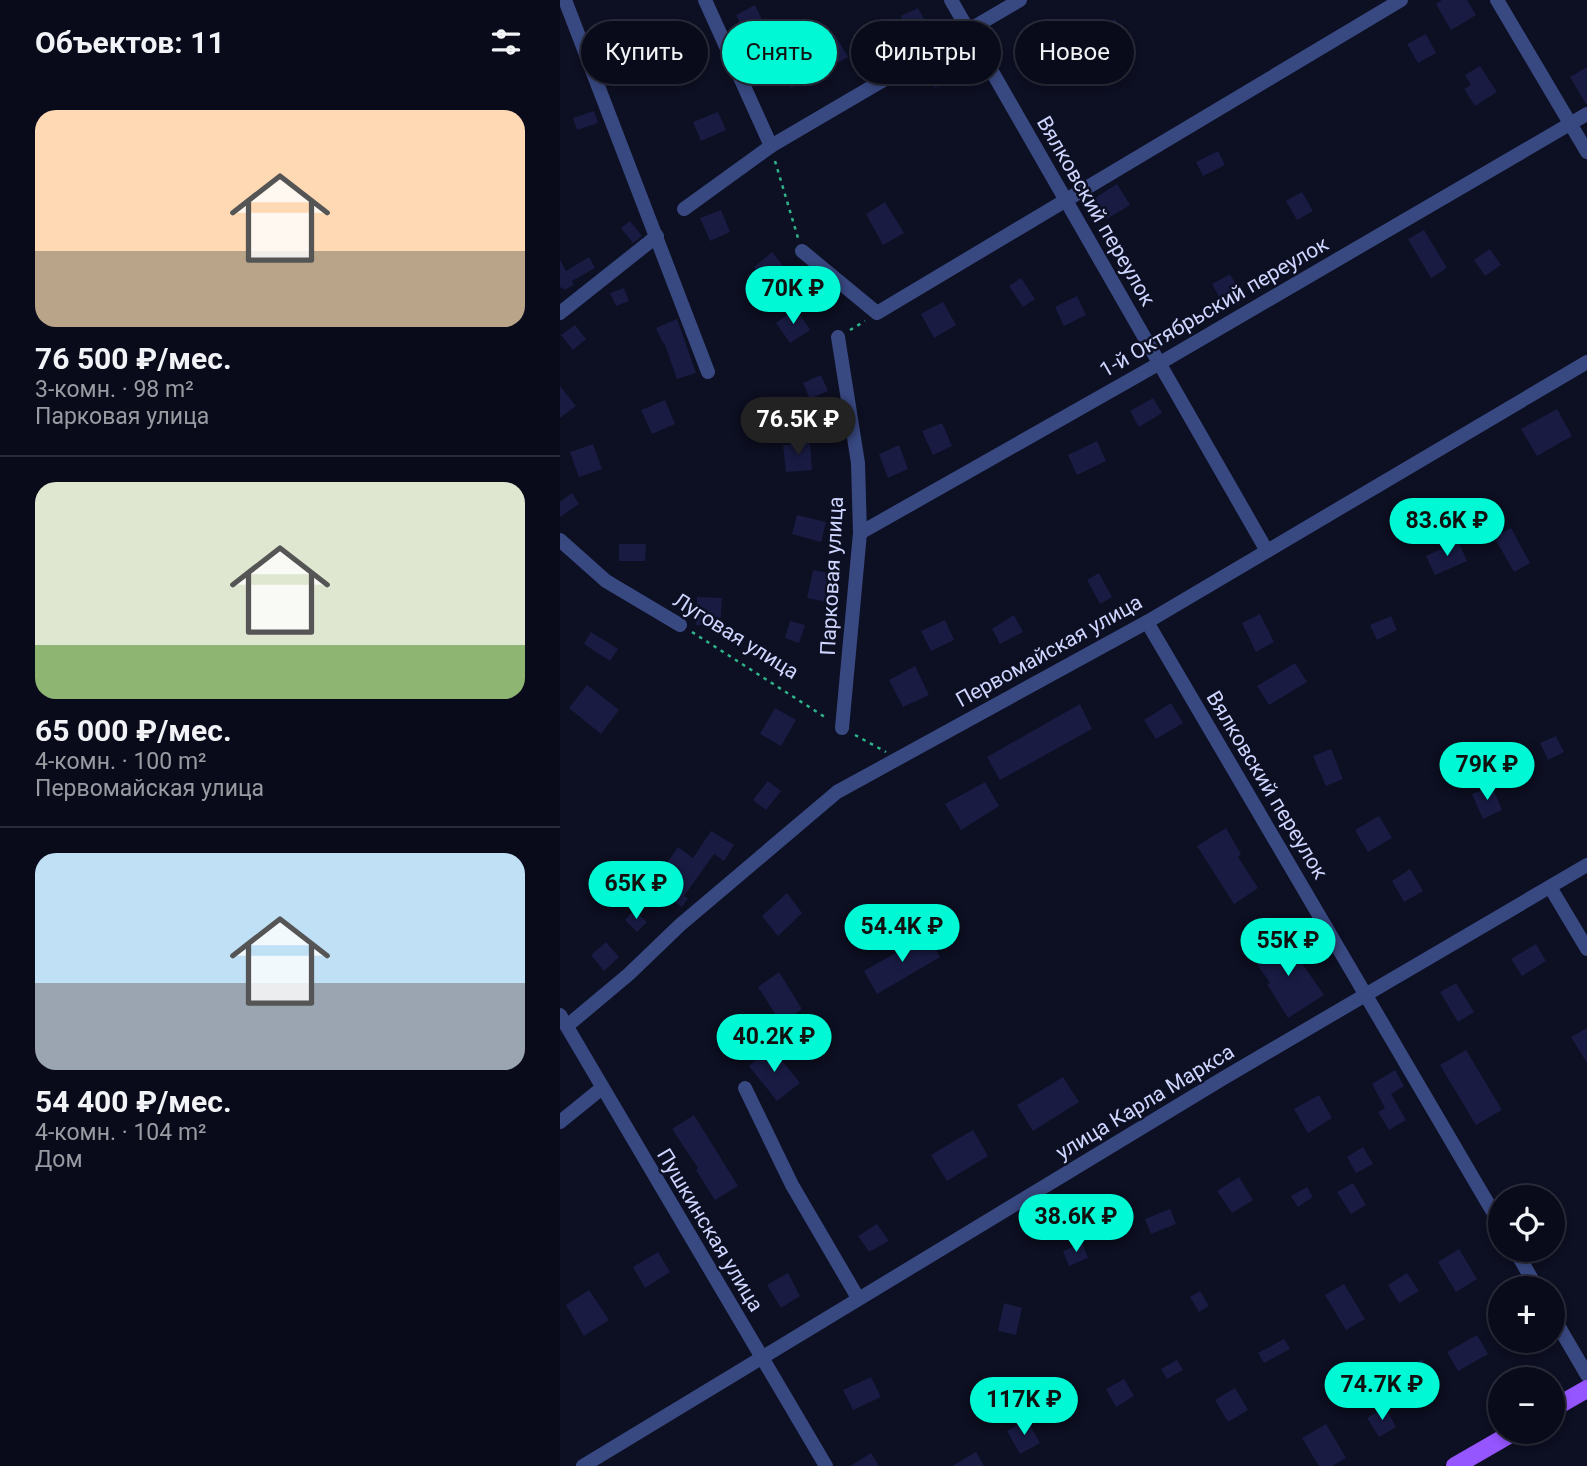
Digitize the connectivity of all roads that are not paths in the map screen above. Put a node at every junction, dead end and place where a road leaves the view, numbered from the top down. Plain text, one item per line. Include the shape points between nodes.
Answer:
1 (565, 0) edge
2 (705, 0) edge
3 (951, 0) edge
4 (1020, 0) edge
5 (1401, 0) edge
6 (1497, 0) edge
7 (963, 21) edge
8 (984, 21) edge
9 (876, 84) edge
10 (999, 84) edge
11 (1587, 114) edge
12 (1570, 124) junction
13 (771, 146) junction
14 (1587, 152) edge
15 (1066, 201) junction
16 (684, 209) dead end
17 (657, 236) junction
18 (802, 251) road end
19 (560, 313) edge
20 (838, 337) road end
21 (1587, 362) edge
22 (1160, 363) junction
23 (708, 372) dead end
24 (860, 533) junction
25 (560, 540) edge
26 (1267, 551) junction
27 (1147, 622) junction
28 (680, 625) road end
29 (842, 728) road end
30 (1587, 865) edge
31 (1550, 887) junction
32 (1587, 949) edge
33 (1366, 994) junction
34 (563, 1020) edge
35 (602, 1087) junction
36 (745, 1088) dead end
37 (560, 1122) edge
38 (1488, 1203) edge
39 (858, 1298) junction
40 (1565, 1337) edge
41 (761, 1358) junction
42 (1587, 1374) edge
43 (1587, 1389) edge
44 (1565, 1402) edge
45 (1493, 1444) edge
46 (583, 1466) edge
47 (826, 1466) edge
48 (1455, 1466) edge

1 - 17 street
2 - 13 street
3 - 7 street, Вялковский переулок
4 - 8 street
5 - 15 street
6 - 12 street
9 - 13 street
10 - 15 street, Вялковский переулок
11 - 12 street, 1-й Октябрьский переулок
12 - 14 street
12 - 22 street, 1-й Октябрьский переулок
13 - 16 street
15 - 18 street via 877,313
15 - 22 street, Вялковский переулок
17 - 19 street
17 - 23 street
20 - 24 street, Парковая улица via 858,463
21 - 26 street, Первомайская улица
22 - 24 street, 1-й Октябрьский переулок
22 - 26 street, Вялковский переулок
24 - 29 street, Парковая улица
25 - 28 street, Луговая улица via 606,581
26 - 27 street, Первомайская улица
27 - 33 street, Вялковский переулок
27 - 34 street, Первомайская улица via 837,792 629,974
30 - 31 street, улица Карла Маркса
31 - 32 street
31 - 33 street, улица Карла Маркса
33 - 38 street, Вялковский переулок
33 - 39 street, улица Карла Маркса
34 - 35 street, Пушкинская улица
35 - 37 street
35 - 41 street, Пушкинская улица
36 - 39 street via 792,1185
39 - 41 street, улица Карла Маркса
40 - 42 street
41 - 46 street, улица Карла Маркса
41 - 47 street, Пушкинская улица
43 - 44 main road
45 - 48 main road

